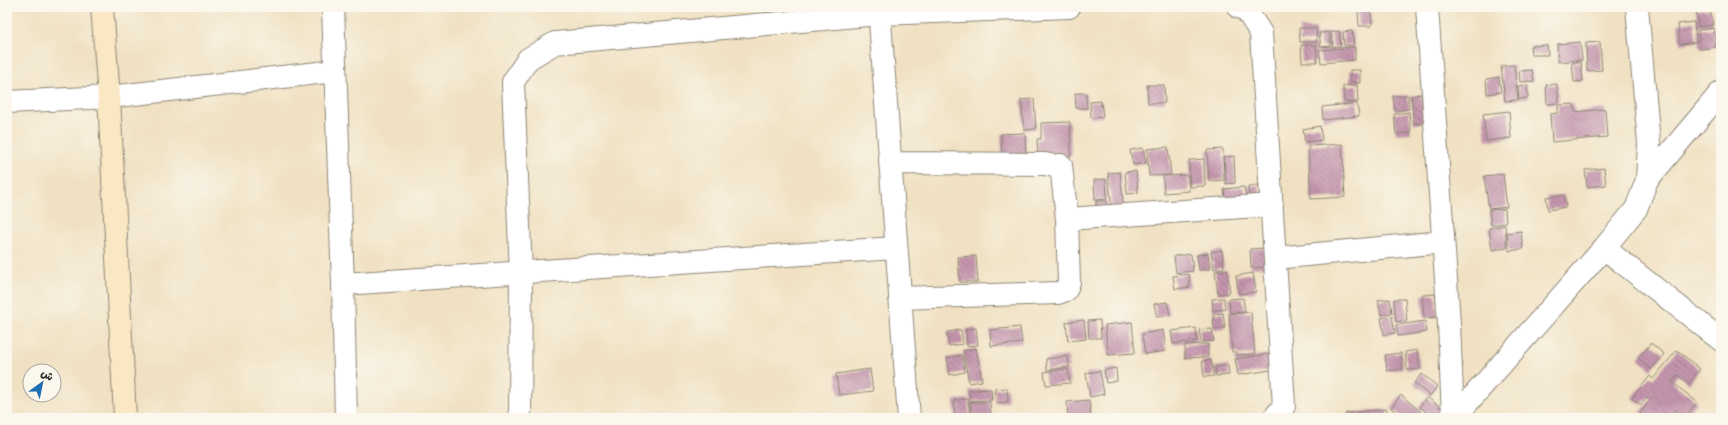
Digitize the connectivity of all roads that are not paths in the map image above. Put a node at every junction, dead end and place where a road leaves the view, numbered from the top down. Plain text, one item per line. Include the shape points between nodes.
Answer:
1 (102, 7) edge
2 (333, 7) edge
3 (1069, 7) edge
4 (1238, 7) edge
5 (1427, 7) edge
6 (1637, 7) edge
7 (879, 11) edge
8 (335, 71) junction
9 (1721, 92) edge
10 (109, 97) junction
11 (7, 102) edge
12 (890, 163) junction
13 (1647, 180) junction
14 (1272, 205) junction
15 (1067, 219) junction
16 (1443, 242) junction
17 (896, 248) junction
18 (1604, 248) junction
19 (1275, 258) junction
20 (521, 273) junction
21 (343, 284) junction
22 (900, 298) junction
23 (1721, 340) edge
24 (126, 418) edge
25 (346, 418) edge
26 (520, 418) edge
27 (909, 418) edge
28 (1274, 418) edge
29 (1454, 418) edge

1 - 10 street
2 - 8 street
3 - 7 street
4 - 14 street via 1246,10 1262,33
5 - 16 street
6 - 13 street via 1649,143
7 - 12 street
7 - 20 street via 555,43 528,59 512,82
8 - 10 street
8 - 21 street
9 - 13 street
10 - 11 street
10 - 24 street
12 - 15 street via 1061,165
12 - 17 street
13 - 18 street via 1636,209
14 - 15 street
14 - 19 street
15 - 22 street via 1069,282 1066,290 1058,293
16 - 19 street
16 - 29 street
17 - 20 street
17 - 22 street
18 - 23 street
18 - 29 street
19 - 28 street via 1284,406
20 - 21 street
20 - 26 street
21 - 25 street
22 - 27 street

